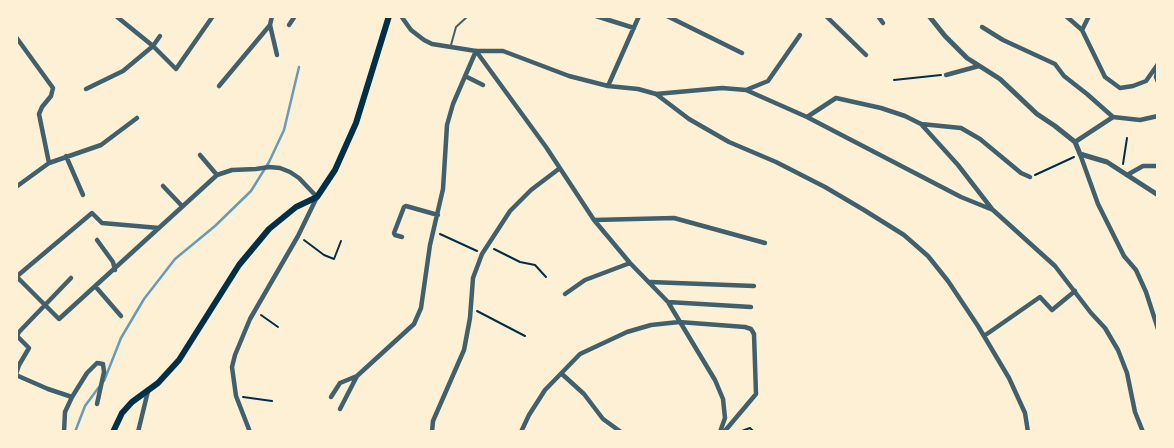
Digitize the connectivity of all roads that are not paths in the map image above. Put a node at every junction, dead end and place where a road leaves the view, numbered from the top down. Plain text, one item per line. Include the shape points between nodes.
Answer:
1 (116, 16) edge
2 (213, 16) edge
3 (272, 16) edge
4 (295, 16) edge
5 (389, 16) edge
6 (401, 16) edge
7 (468, 16) edge
8 (596, 16) edge
9 (639, 16) edge
10 (667, 16) edge
11 (826, 16) edge
12 (878, 16) edge
13 (929, 16) edge
14 (1066, 16) edge
15 (1089, 16) edge
16 (884, 23) dead end
17 (270, 24) junction
18 (289, 24) dead end
19 (982, 27) dead end
20 (634, 28) junction
21 (1082, 30) junction
22 (160, 36) dead end
23 (800, 36) dead end
24 (16, 37) edge
25 (154, 46) junction
26 (450, 48) junction
27 (476, 51) junction
28 (742, 53) dead end
29 (277, 55) dead end
30 (866, 55) dead end
31 (1158, 65) edge
32 (980, 66) junction
33 (946, 75) road end
34 (465, 76) junction
35 (1158, 82) edge
36 (483, 85) dead end
37 (219, 86) dead end
38 (608, 86) junction
39 (86, 89) dead end
40 (746, 90) junction
41 (656, 94) junction
42 (1158, 116) edge
43 (807, 117) junction
44 (137, 118) dead end
45 (1113, 118) junction
46 (921, 124) junction
47 (1074, 142) junction
48 (1080, 154) junction
49 (200, 155) dead end
50 (66, 156) junction
51 (49, 163) junction
52 (1158, 166) edge
53 (560, 168) junction
54 (1125, 173) junction
55 (218, 175) junction
56 (1030, 177) road end
57 (163, 186) dead end
58 (16, 187) edge
59 (83, 195) dead end
60 (1158, 195) edge
61 (317, 198) junction
62 (182, 206) junction
63 (993, 210) junction
64 (438, 215) junction
65 (594, 220) junction
66 (159, 228) junction
67 (402, 237) dead end
68 (97, 240) dead end
69 (765, 243) dead end
70 (630, 263) junction
71 (115, 270) junction
72 (17, 277) edge
73 (71, 278) dead end
74 (650, 282) junction
75 (95, 286) junction
76 (754, 286) dead end
77 (1075, 291) junction
78 (565, 294) dead end
79 (668, 302) junction
80 (46, 305) junction
81 (751, 307) dead end
82 (122, 316) dead end
83 (680, 322) junction
84 (1158, 329) edge
85 (984, 336) junction
86 (562, 374) junction
87 (16, 375) edge
88 (357, 376) junction
89 (148, 391) junction
90 (72, 397) junction
91 (331, 397) dead end
92 (97, 404) dead end
93 (340, 409) dead end
94 (64, 432) edge
95 (113, 432) edge
96 (138, 432) edge
97 (250, 432) edge
98 (432, 432) edge
99 (521, 432) edge
100 (621, 432) edge
101 (722, 432) edge
102 (1028, 432) edge
103 (1143, 432) edge

1 - 25 street
2 - 25 street via 176,69
3 - 17 street
4 - 18 street
5 - 61 main road via 356,123
6 - 26 street via 424,40
7 - 26 lane via 456,28
8 - 20 street
9 - 20 street
10 - 28 street
11 - 30 street
12 - 16 street
13 - 32 street via 967,58
14 - 21 street
15 - 21 street
17 - 29 street
17 - 37 street
19 - 45 street via 1055,64 1064,76
20 - 38 street
21 - 31 street via 1105,77 1120,88 1146,81
22 - 25 street
23 - 40 street via 768,81
24 - 51 street via 53,88 39,114
25 - 39 street via 123,71
26 - 27 street
27 - 34 street
27 - 38 street via 503,51 569,76
27 - 53 street
31 - 35 street
32 - 33 street
32 - 47 street
34 - 36 street
34 - 64 street via 447,124
38 - 41 street
40 - 41 street via 722,88
40 - 43 street
41 - 85 street via 704,128 825,187 904,235 928,256 948,281
42 - 45 street via 1140,120
43 - 46 street via 836,98 880,108
43 - 63 street via 946,190
44 - 50 street via 100,145
45 - 47 street
46 - 56 street via 961,128
46 - 63 street
47 - 48 street
48 - 54 street via 1107,162
48 - 84 street via 1098,204 1146,292
49 - 55 street
50 - 51 street
50 - 59 street
51 - 58 street
52 - 54 street via 1143,166
53 - 65 street
53 - 98 street via 510,211 482,254 473,278 464,350 433,421
54 - 60 street
55 - 61 street via 232,170 280,168 298,178
55 - 62 street
57 - 62 street
61 - 89 main road via 296,207 269,229 239,265 179,360
61 - 97 street via 254,312 235,355 232,367 236,396
62 - 66 street
63 - 77 street via 1055,266
64 - 67 street via 404,207 394,233
64 - 88 street via 421,308 414,324
65 - 69 street via 674,218
65 - 70 street
66 - 71 street
66 - 72 street via 102,224 92,213
68 - 71 street
70 - 74 street
70 - 78 street via 585,280
71 - 75 street
72 - 80 street
73 - 80 street
74 - 76 street
74 - 79 street
75 - 80 street via 59,319
75 - 82 street
77 - 85 street via 1052,310 1040,296
77 - 103 street via 1118,350
79 - 81 street
79 - 83 street
80 - 87 street via 17,336 29,348
83 - 86 street via 651,325 602,342 580,354
83 - 101 street via 715,380 725,418
83 - 101 street via 745,327 754,334 756,394
85 - 102 street via 1009,378 1025,413
86 - 99 street via 545,390
86 - 100 street via 584,394 603,419
87 - 90 street
88 - 91 street via 340,383
88 - 93 street
89 - 95 main road via 126,408
89 - 96 street
90 - 92 street via 87,373 97,363 103,364
90 - 94 street via 66,412

